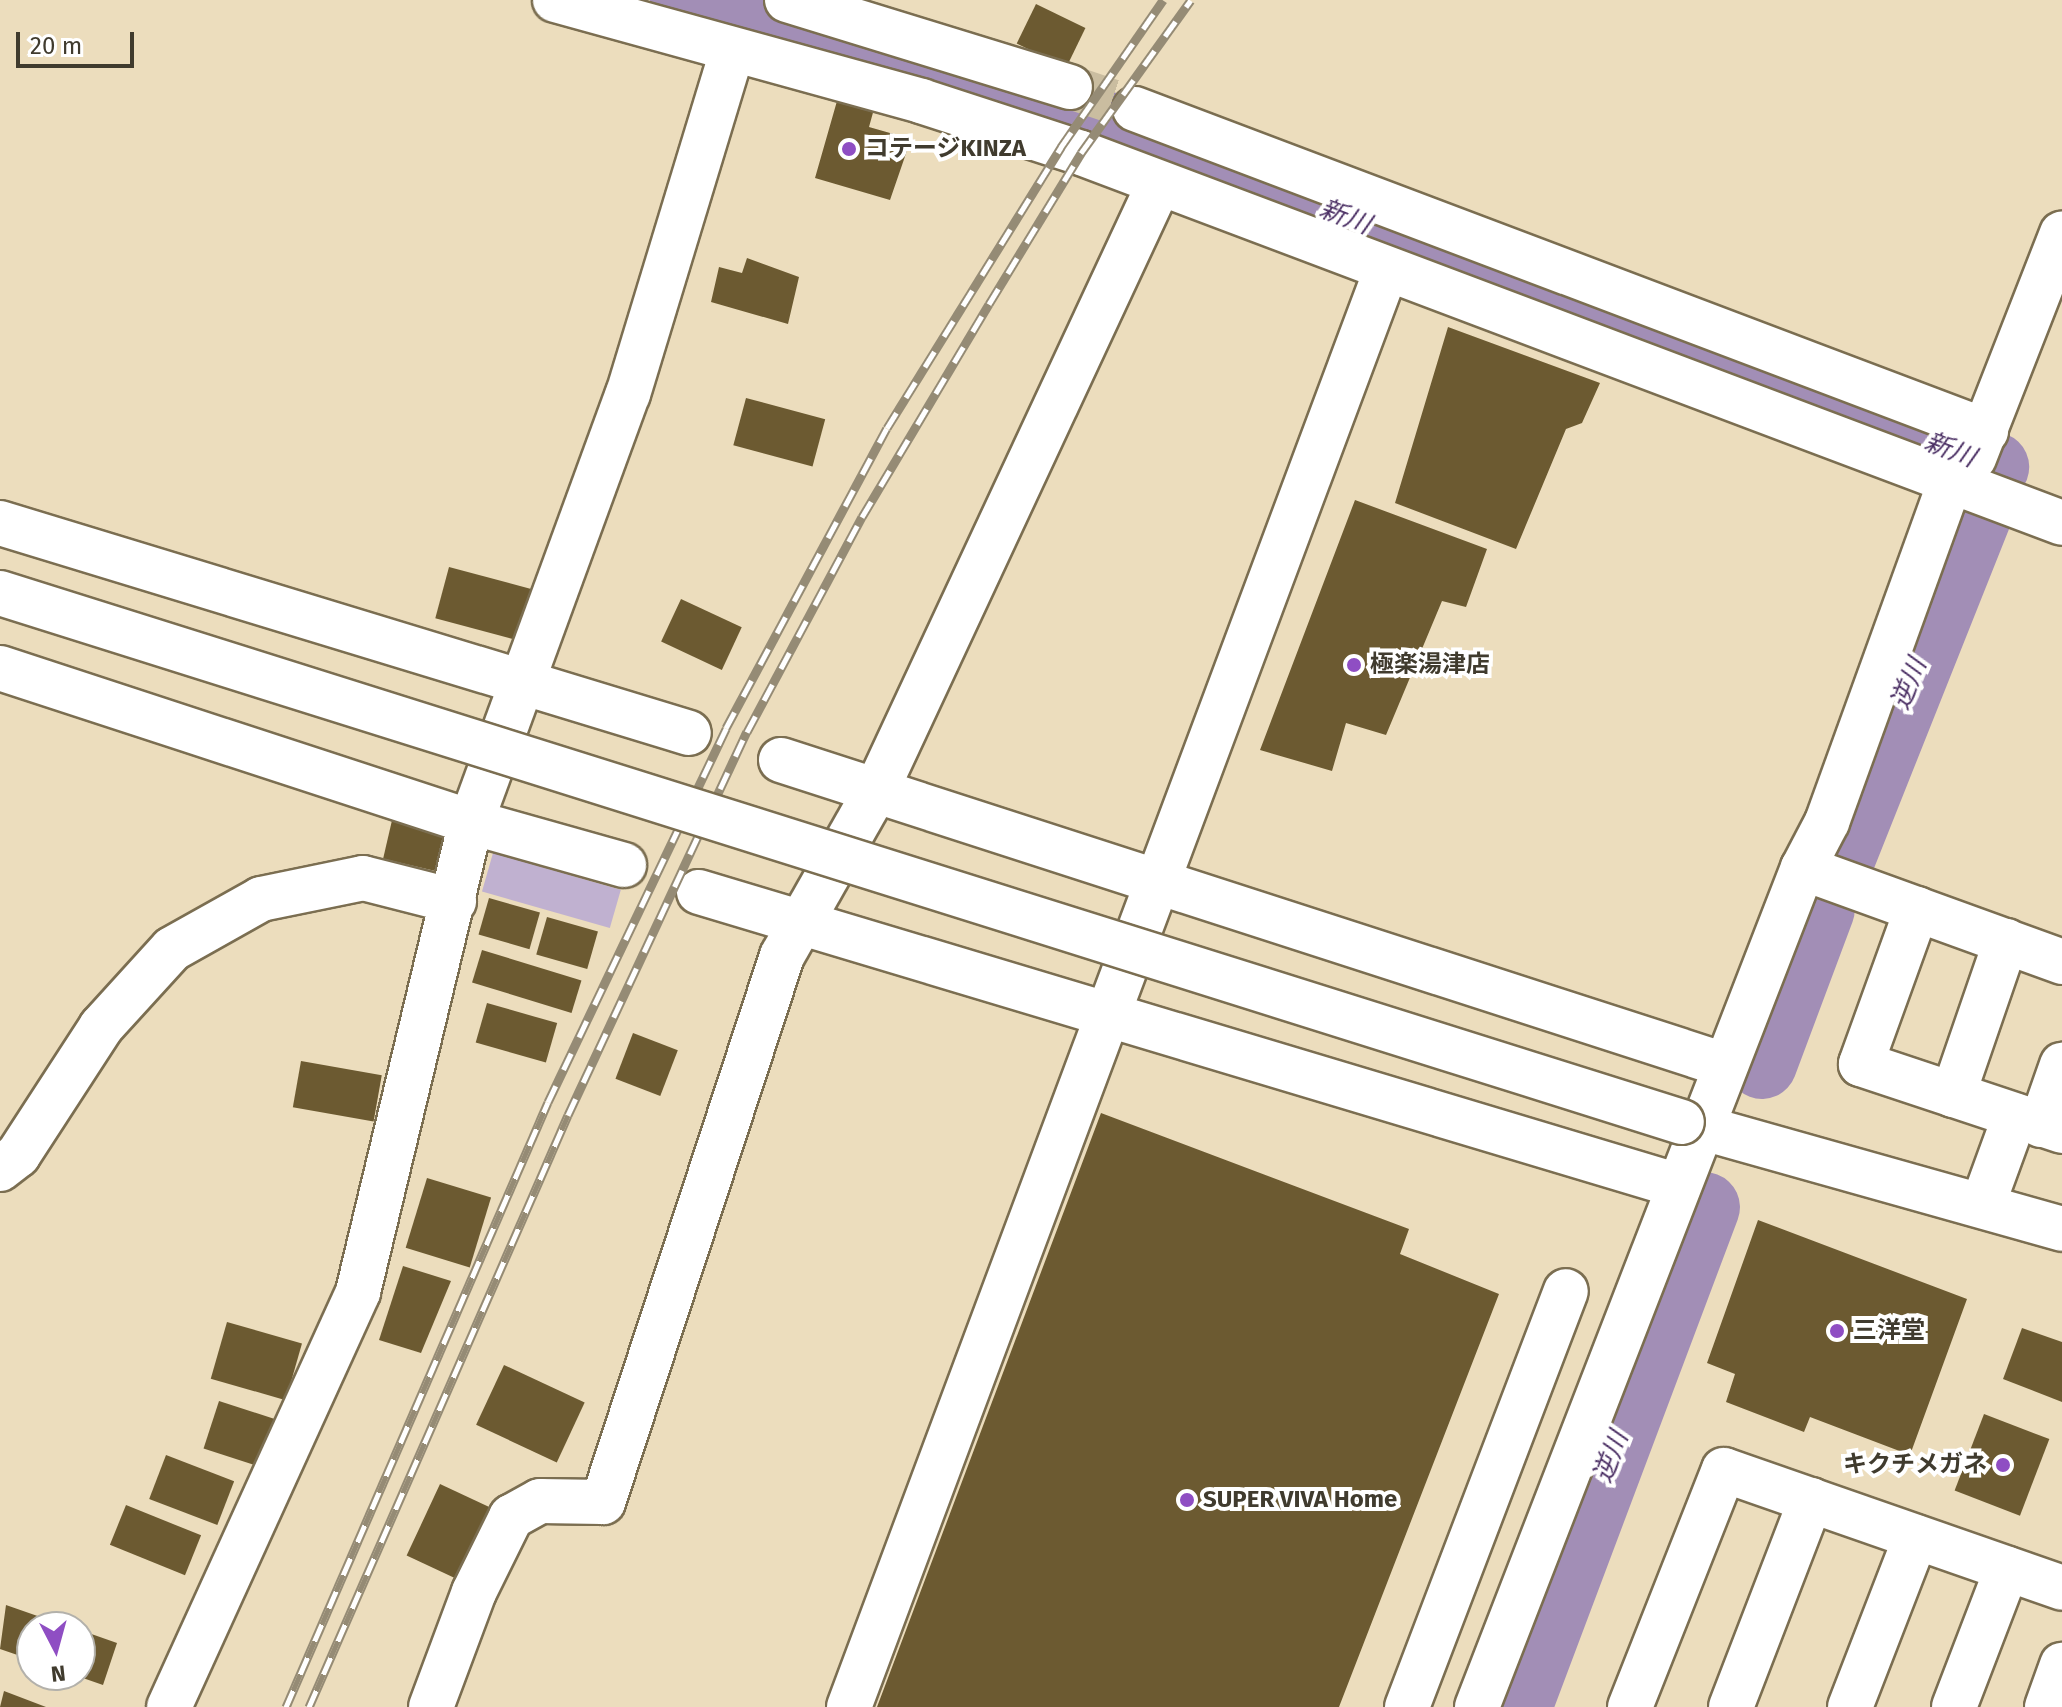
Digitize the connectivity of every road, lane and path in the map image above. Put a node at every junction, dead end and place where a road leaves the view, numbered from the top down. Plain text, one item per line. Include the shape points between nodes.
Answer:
1 (555, 0) edge
2 (775, 0) edge
3 (788, 0) edge
4 (749, 53) junction
5 (1070, 87) tunnel mouth
6 (1135, 109) tunnel mouth
7 (1159, 184) junction
8 (2062, 234) edge
9 (1386, 271) junction
10 (1970, 462) junction
11 (0, 523) edge
12 (2062, 523) edge
13 (0, 593) edge
14 (0, 668) edge
15 (519, 683) junction
16 (689, 733) dead end
17 (781, 760) dead end
18 (877, 789) junction
19 (471, 822) junction
20 (624, 865) dead end
21 (1155, 877) junction
22 (1839, 880) junction
23 (699, 892) dead end
24 (454, 901) junction
25 (1917, 909) junction
26 (800, 924) junction
27 (2006, 941) junction
28 (2062, 962) edge
29 (1109, 1015) junction
30 (1725, 1065) junction
31 (2062, 1065) edge
32 (1953, 1095) junction
33 (2039, 1124) edge
34 (1691, 1125) junction
35 (0, 1169) edge
36 (1679, 1186) junction
37 (1983, 1204) junction
38 (2062, 1229) edge
39 (1566, 1291) dead end
40 (1525, 1400) junction
41 (1586, 1426) junction
42 (1811, 1500) junction
43 (1916, 1537) junction
44 (2007, 1569) junction
45 (2062, 1588) edge
46 (2062, 1665) edge
47 (169, 1707) edge
48 (431, 1707) edge
49 (849, 1707) edge
50 (1407, 1707) edge
51 (1477, 1707) edge
52 (1630, 1707) edge
53 (1731, 1707) edge
54 (1850, 1707) edge
55 (1954, 1707) edge
56 (2047, 1707) edge

1 - 4 street
2 - 3 street
2 - 4 street
3 - 5 street
4 - 7 street via 921,101
4 - 15 street
6 - 10 street
7 - 9 street
7 - 18 street
8 - 10 street
9 - 10 street
9 - 21 street
10 - 12 street
10 - 22 street via 1827,822
11 - 15 street
13 - 34 street, bridge
14 - 19 street
15 - 16 street
15 - 19 street
17 - 18 street
18 - 21 street
18 - 26 street
19 - 20 street
19 - 24 street
21 - 29 street
21 - 30 street
22 - 25 street
22 - 30 street
23 - 26 street
24 - 35 street via 363,878 261,899 172,949 101,1027 18,1155
24 - 47 street via 358,1292
25 - 27 street
25 - 32 street via 1861,1064
26 - 29 street
26 - 48 street via 751,1043 603,1502 540,1501 511,1517 474,1592
27 - 28 street
27 - 32 street
29 - 36 street
29 - 49 street
30 - 34 street
31 - 33 street
32 - 33 street
33 - 37 street
34 - 36 street
34 - 37 street
36 - 41 street
37 - 38 street
39 - 40 street
40 - 41 street
40 - 50 street
41 - 51 street
42 - 43 street
42 - 52 street via 1724,1470
42 - 53 street
43 - 44 street
43 - 54 street
44 - 45 street
44 - 55 street
46 - 56 street

